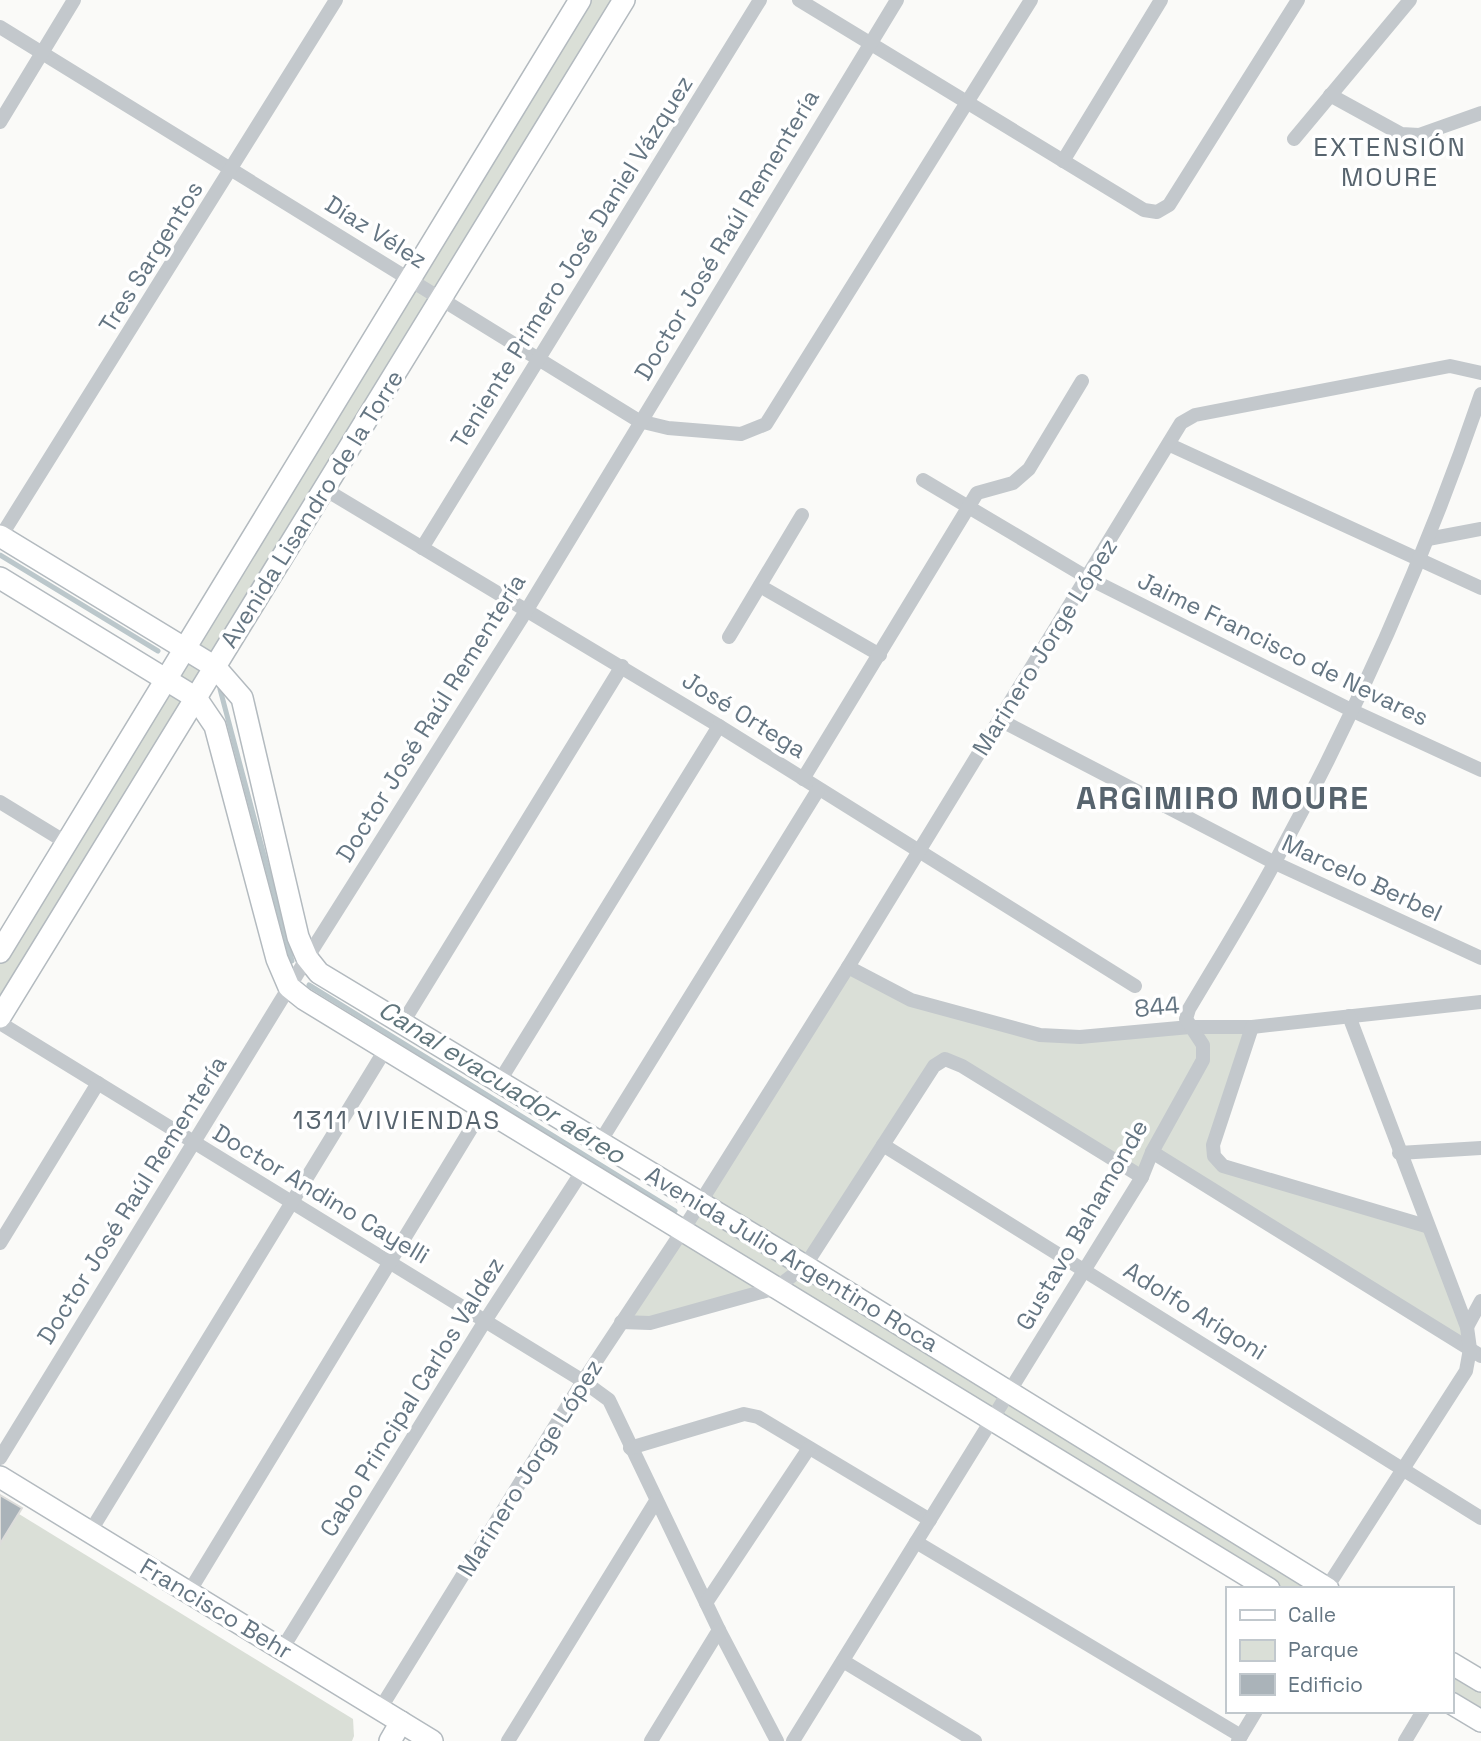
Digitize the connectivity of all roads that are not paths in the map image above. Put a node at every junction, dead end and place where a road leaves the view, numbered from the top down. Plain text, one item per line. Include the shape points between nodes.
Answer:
1 (74, 0) edge
2 (336, 0) edge
3 (580, 0) edge
4 (624, 0) edge
5 (760, 0) edge
6 (799, 0) edge
7 (897, 0) edge
8 (1031, 0) edge
9 (1161, 0) edge
10 (1298, 0) edge
11 (1410, 0) edge
12 (0, 26) edge
13 (870, 43) junction
14 (42, 53) junction
15 (1330, 95) junction
16 (968, 103) junction
17 (1481, 113) edge
18 (0, 122) edge
19 (1294, 139) dead end
20 (1063, 161) junction
21 (233, 170) junction
22 (410, 280) junction
23 (441, 299) junction
24 (539, 359) junction
25 (1481, 373) edge
26 (1082, 381) dead end
27 (1481, 394) edge
28 (639, 421) junction
29 (1170, 445) junction
30 (923, 480) dead end
31 (326, 490) junction
32 (969, 507) junction
33 (802, 515) dead end
34 (1481, 529) edge
35 (0, 536) edge
36 (1428, 539) junction
37 (422, 548) junction
38 (1420, 561) junction
39 (0, 578) edge
40 (1088, 578) junction
41 (760, 586) junction
42 (1481, 588) edge
43 (528, 608) junction
44 (729, 637) dead end
45 (185, 648) junction
46 (880, 655) junction
47 (622, 666) junction
48 (215, 667) junction
49 (166, 679) junction
50 (196, 698) junction
51 (1353, 711) junction
52 (1000, 720) junction
53 (719, 726) junction
54 (1481, 770) edge
55 (803, 779) junction
56 (818, 790) junction
57 (0, 802) edge
58 (66, 843) junction
59 (918, 849) junction
60 (1275, 863) junction
61 (0, 952) edge
62 (307, 958) junction
63 (1481, 958) edge
64 (848, 967) junction
65 (1135, 986) dead end
66 (289, 987) junction
67 (1481, 1002) edge
68 (1349, 1016) junction
69 (0, 1017) edge
70 (0, 1023) edge
71 (402, 1024) junction
72 (1190, 1027) junction
73 (1252, 1027) junction
74 (385, 1050) junction
75 (499, 1082) junction
76 (98, 1083) junction
77 (483, 1109) junction
78 (194, 1142) junction
79 (600, 1142) junction
80 (883, 1145) junction
81 (1481, 1148) edge
82 (1152, 1152) junction
83 (1399, 1153) junction
84 (583, 1170) junction
85 (1142, 1177) junction
86 (292, 1203) junction
87 (699, 1204) junction
88 (1426, 1226) junction
89 (683, 1230) junction
90 (0, 1243) edge
91 (390, 1262) junction
92 (805, 1266) junction
93 (1084, 1268) junction
94 (776, 1288) junction
95 (1481, 1301) edge
96 (485, 1321) junction
97 (621, 1322) junction
98 (1467, 1327) junction
99 (1476, 1353) edge
100 (583, 1381) junction
101 (1010, 1392) junction
102 (992, 1420) junction
103 (630, 1448) junction
104 (809, 1448) junction
105 (0, 1458) edge
106 (1404, 1470) junction
107 (0, 1477) edge
108 (656, 1501) junction
109 (1481, 1518) edge
110 (930, 1520) junction
111 (90, 1532) junction
112 (916, 1542) junction
113 (1266, 1587) edge
114 (1325, 1587) edge
115 (1328, 1587) edge
116 (190, 1592) junction
117 (706, 1603) junction
118 (719, 1630) junction
119 (282, 1649) junction
120 (843, 1661) junction
121 (1453, 1664) edge
122 (1481, 1681) edge
123 (1453, 1704) edge
124 (380, 1709) junction
125 (1255, 1713) edge
126 (1422, 1713) edge
127 (1481, 1721) edge
128 (401, 1722) junction
129 (1240, 1738) edge
130 (390, 1741) edge
131 (432, 1741) edge
132 (508, 1741) edge
133 (651, 1741) edge
134 (777, 1741) edge
135 (793, 1741) edge
136 (975, 1741) edge
137 (1405, 1741) edge

1 - 14 street
2 - 21 street, Tres Sargentos
3 - 22 main road, Avenida Lisandro de la Torre
4 - 23 main road, Avenida Lisandro de la Torre
5 - 24 street, Teniente Primero José Daniel Vázquez
6 - 13 street
7 - 13 street, Doctor José Raúl Rementería
8 - 16 street
9 - 20 street
10 - 20 street via 1169,205 1157,212 1144,210
11 - 15 street
12 - 14 street, Díaz Vélez
13 - 16 street
13 - 28 street, Doctor José Raúl Rementería
14 - 18 street
14 - 21 street, Díaz Vélez
15 - 17 street via 1401,134 1419,135
15 - 19 street
16 - 20 street
16 - 28 street, Díaz Vélez via 766,424 741,435
21 - 22 street, Díaz Vélez
21 - 35 street, Tres Sargentos
22 - 23 street, Díaz Vélez
22 - 45 main road, Avenida Lisandro de la Torre
23 - 24 street, Díaz Vélez
23 - 31 main road, Avenida Lisandro de la Torre
24 - 28 street, Díaz Vélez
24 - 37 street, Teniente Primero José Daniel Vázquez
25 - 29 street, Marinero Jorge López via 1450,366 1195,415 1181,423
26 - 32 street via 1029,469 1013,483 976,494
27 - 36 street
28 - 43 street, Doctor José Raúl Rementería
29 - 38 street
29 - 40 street, Marinero Jorge López
30 - 32 street, Jaime Francisco de Nevares
31 - 37 street, José Ortega
31 - 48 main road, Avenida Lisandro de la Torre
32 - 40 street, Jaime Francisco de Nevares
32 - 46 street
33 - 41 street
34 - 36 street
35 - 45 main road, Avenida Julio Argentino Roca
36 - 38 street
37 - 43 street, José Ortega
38 - 42 street
38 - 51 street
39 - 49 main road
40 - 51 street, Jaime Francisco de Nevares
40 - 52 street, Marinero Jorge López
41 - 44 street
41 - 46 street
43 - 47 street, José Ortega
43 - 62 street, Doctor José Raúl Rementería
45 - 48 main road, Avenida Julio Argentino Roca
45 - 49 main road, Avenida Lisandro de la Torre
46 - 55 street
47 - 53 street, José Ortega
47 - 71 street
48 - 50 main road, Avenida Lisandro de la Torre
48 - 62 main road, Avenida Julio Argentino Roca via 242,698 298,937
49 - 50 main road
49 - 58 main road, Avenida Lisandro de la Torre
50 - 66 main road via 215,726 277,959
50 - 69 main road, Avenida Lisandro de la Torre
51 - 54 street, Jaime Francisco de Nevares
51 - 60 street
52 - 59 street, Marinero Jorge López
52 - 60 street, Marcelo Berbel
53 - 55 street, José Ortega
53 - 75 street
55 - 56 street, José Ortega
56 - 59 street, José Ortega
56 - 79 street
57 - 58 street
58 - 61 main road, Avenida Lisandro de la Torre
59 - 64 street, Marinero Jorge López
59 - 65 street, José Ortega
60 - 63 street, Marcelo Berbel
60 - 72 street via 1189,1009 1186,1019
62 - 66 street, Doctor José Raúl Rementería
62 - 71 main road, Avenida Julio Argentino Roca via 319,973
64 - 72 street, 844 via 911,1000 1040,1035 1080,1037
64 - 87 street, Marinero Jorge López
66 - 74 main road, Avenida Julio Argentino Roca
66 - 78 street, Doctor José Raúl Rementería
67 - 68 street, 844
68 - 73 street, 844
68 - 83 street
70 - 76 street, Doctor Andino Cayelli
71 - 75 main road, Avenida Julio Argentino Roca
72 - 73 street, 844
72 - 82 street, Gustavo Bahamonde via 1203,1045 1203,1059
73 - 88 street via 1213,1144 1214,1156 1223,1166
74 - 77 main road, Avenida Julio Argentino Roca
74 - 86 street
75 - 79 main road, Avenida Julio Argentino Roca
76 - 78 street, Doctor Andino Cayelli
76 - 90 street
77 - 84 main road, Avenida Julio Argentino Roca
77 - 91 street
78 - 86 street, Doctor Andino Cayelli
78 - 105 street, Doctor José Raúl Rementería
79 - 87 main road, Avenida Julio Argentino Roca
80 - 85 street via 934,1066 945,1059
80 - 92 street
80 - 93 street, Adolfo Arigoni
81 - 83 street
82 - 85 street, Gustavo Bahamonde
82 - 99 street
83 - 88 street
84 - 89 main road, Avenida Julio Argentino Roca
84 - 96 street, Cabo Principal Carlos Valdez
85 - 93 street, Gustavo Bahamonde
86 - 91 street, Doctor Andino Cayelli
86 - 111 street
87 - 89 street, Marinero Jorge López
87 - 92 main road, Avenida Julio Argentino Roca
88 - 98 street
89 - 94 main road, Avenida Julio Argentino Roca
89 - 97 street, Marinero Jorge López
91 - 96 street, Doctor Andino Cayelli
91 - 116 street
92 - 94 street
92 - 101 main road, Avenida Julio Argentino Roca
93 - 101 street, Gustavo Bahamonde
93 - 106 street, Adolfo Arigoni
94 - 97 street via 650,1323
94 - 102 main road, Avenida Julio Argentino Roca
95 - 98 street
96 - 100 street, Doctor Andino Cayelli
96 - 119 street, Cabo Principal Carlos Valdez
97 - 100 street, Marinero Jorge López
98 - 99 street
99 - 106 street
100 - 103 street, Doctor Andino Cayelli via 609,1400
100 - 124 street, Marinero Jorge López
101 - 102 street, Gustavo Bahamonde
101 - 114 main road, Avenida Julio Argentino Roca
102 - 110 street
102 - 113 main road, Avenida Julio Argentino Roca
103 - 104 street via 744,1414 758,1417
103 - 108 street, Doctor Andino Cayelli
104 - 110 street
104 - 117 street
106 - 109 street, Adolfo Arigoni
106 - 115 street
107 - 111 main road, Francisco Behr
108 - 117 street, Doctor Andino Cayelli
108 - 132 street
110 - 112 street
111 - 116 main road, Francisco Behr
112 - 120 street
112 - 129 street
116 - 119 main road, Francisco Behr
117 - 118 street, Doctor Andino Cayelli
118 - 133 street
118 - 134 street, Doctor Andino Cayelli
119 - 124 main road, Francisco Behr
120 - 135 street
120 - 136 street
121 - 122 main road
123 - 127 main road
124 - 128 main road, Francisco Behr
125 - 129 street
126 - 137 street
128 - 130 main road
128 - 131 main road, Francisco Behr

